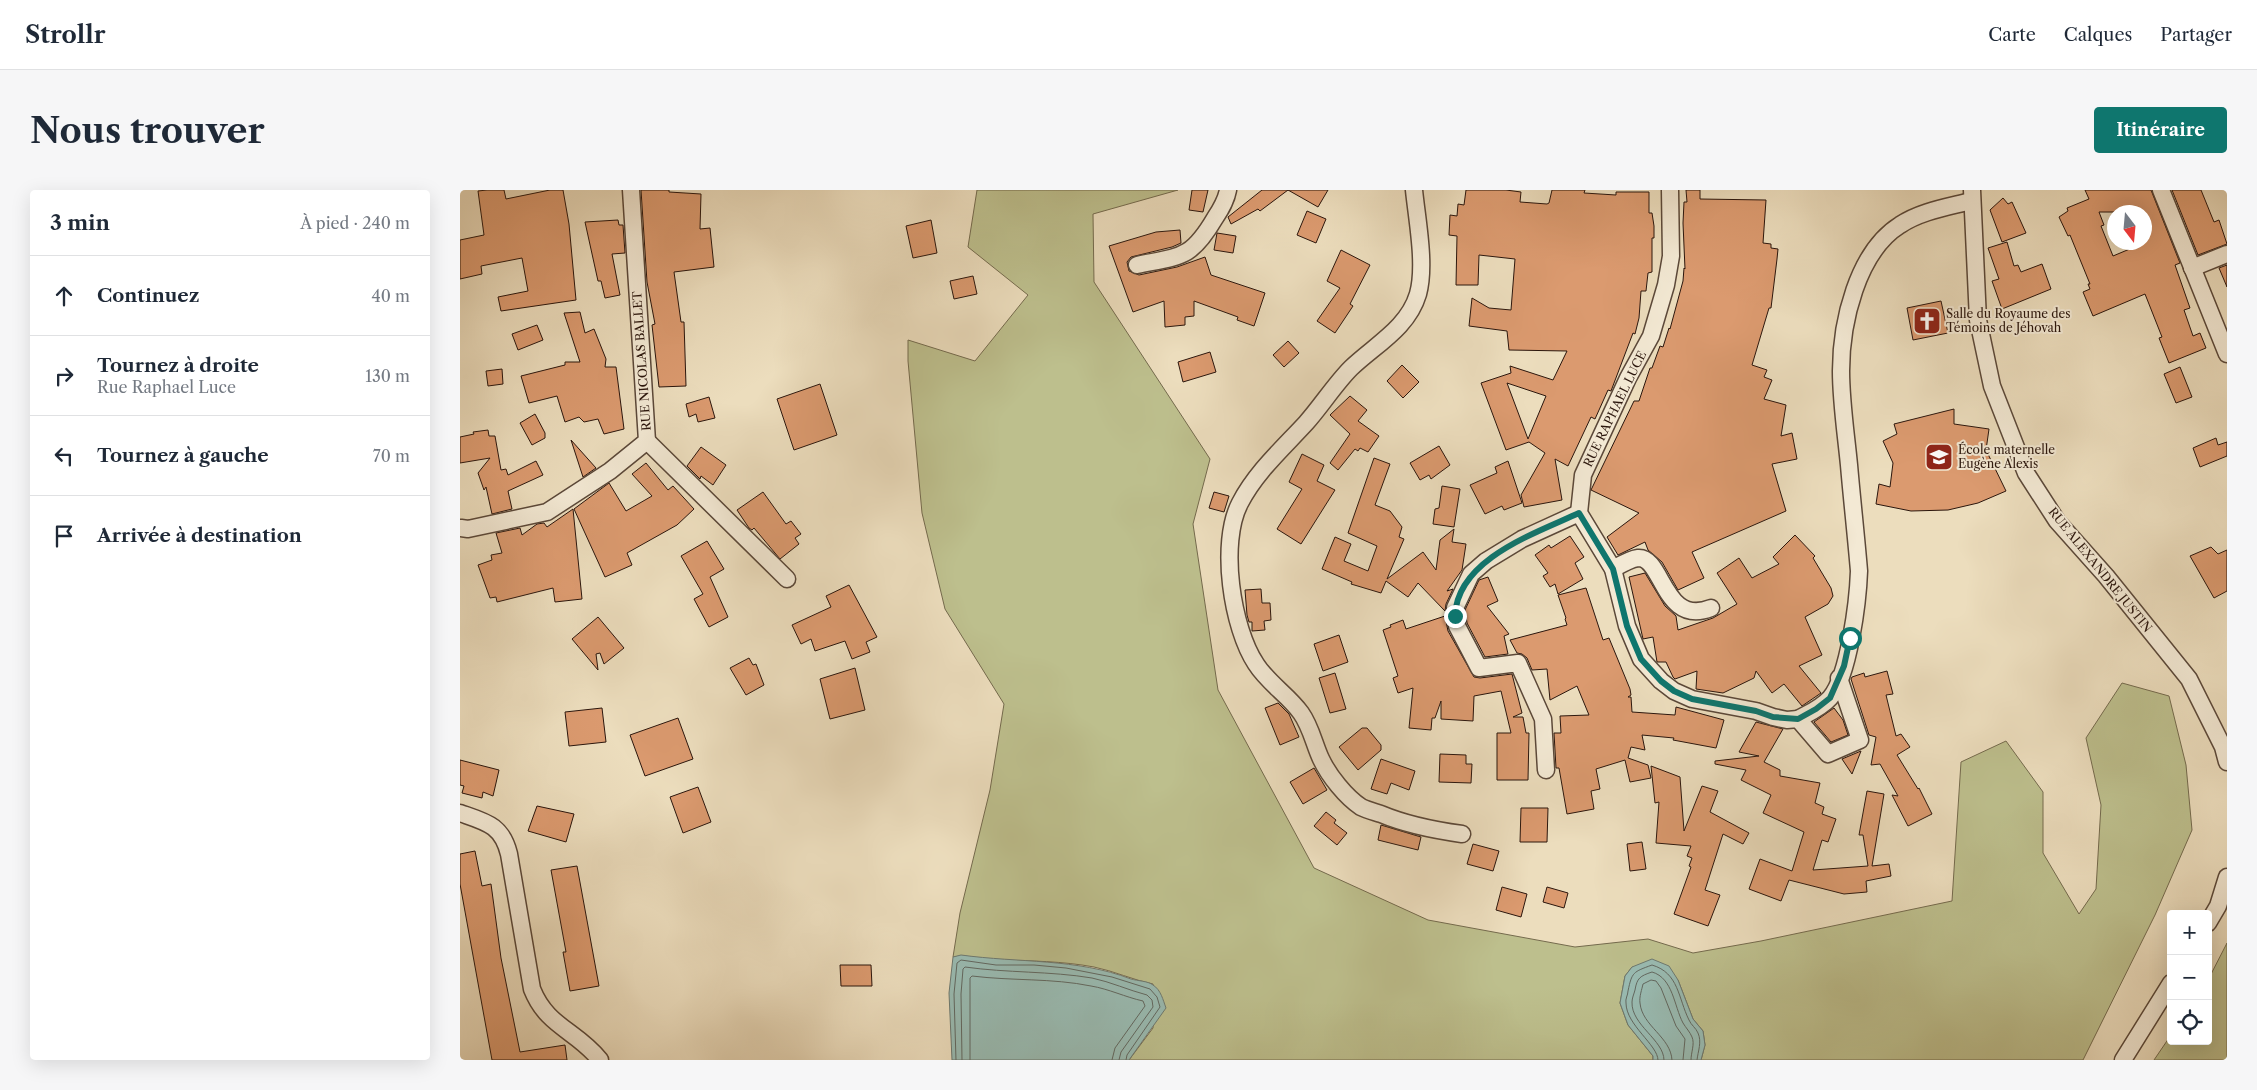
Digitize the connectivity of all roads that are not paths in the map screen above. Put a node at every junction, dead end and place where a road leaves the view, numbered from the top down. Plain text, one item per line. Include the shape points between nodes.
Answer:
1 (631, 190) edge
2 (1228, 190) edge
3 (1414, 190) edge
4 (1670, 190) edge
5 (2160, 190) edge
6 (1972, 195) edge
7 (2227, 254) edge
8 (1137, 265) dead end
9 (2192, 268) junction
10 (2227, 354) edge
11 (647, 440) junction
12 (1579, 513) junction
13 (461, 528) dead end
14 (1613, 569) junction
15 (787, 579) dead end
16 (1711, 608) dead end
17 (1839, 678) junction
18 (1798, 719) junction
19 (2227, 762) edge
20 (1546, 770) dead end
21 (460, 813) edge
22 (1462, 834) dead end
23 (2227, 877) edge
24 (2212, 916) edge
25 (2167, 989) edge
26 (600, 1060) edge
27 (2123, 1060) edge

1 - 11 street, RUE NICOLAS BALLET
2 - 8 street via 1227,198 1195,247 1182,255
3 - 22 street via 1420,270 1414,304 1393,333 1352,367 1248,490 1233,520 1231,583 1243,642 1256,665 1296,705 1307,722 1321,760 1341,787 1361,807 1404,824
4 - 12 street, RUE RAPHAEL LUCE via 1671,256 1666,285 1651,336 1582,474
5 - 9 street
6 - 17 street via 1919,215 1888,235 1865,264 1847,314 1841,370 1859,571 1855,617
6 - 19 street, RUE ALEXANDRE JUSTIN via 1978,320 1992,386 2026,473 2057,521 2189,679 2223,747
7 - 9 street
9 - 10 street
11 - 13 street, RUE NICOLAS BALLET via 610,471 546,512 476,528
11 - 15 street
12 - 14 street
12 - 20 street via 1522,539 1477,567 1455,608 1457,626 1480,668 1518,663 1543,719
14 - 16 street via 1638,558 1644,559 1653,566 1668,595 1676,603 1696,612
14 - 18 street via 1641,659 1661,681 1692,699 1773,717
17 - 18 street via 1830,698
17 - 18 street via 1860,740 1828,754
21 - 26 street via 486,822 502,835 509,854 536,1000 552,1020 582,1041
23 - 24 street
25 - 27 street

